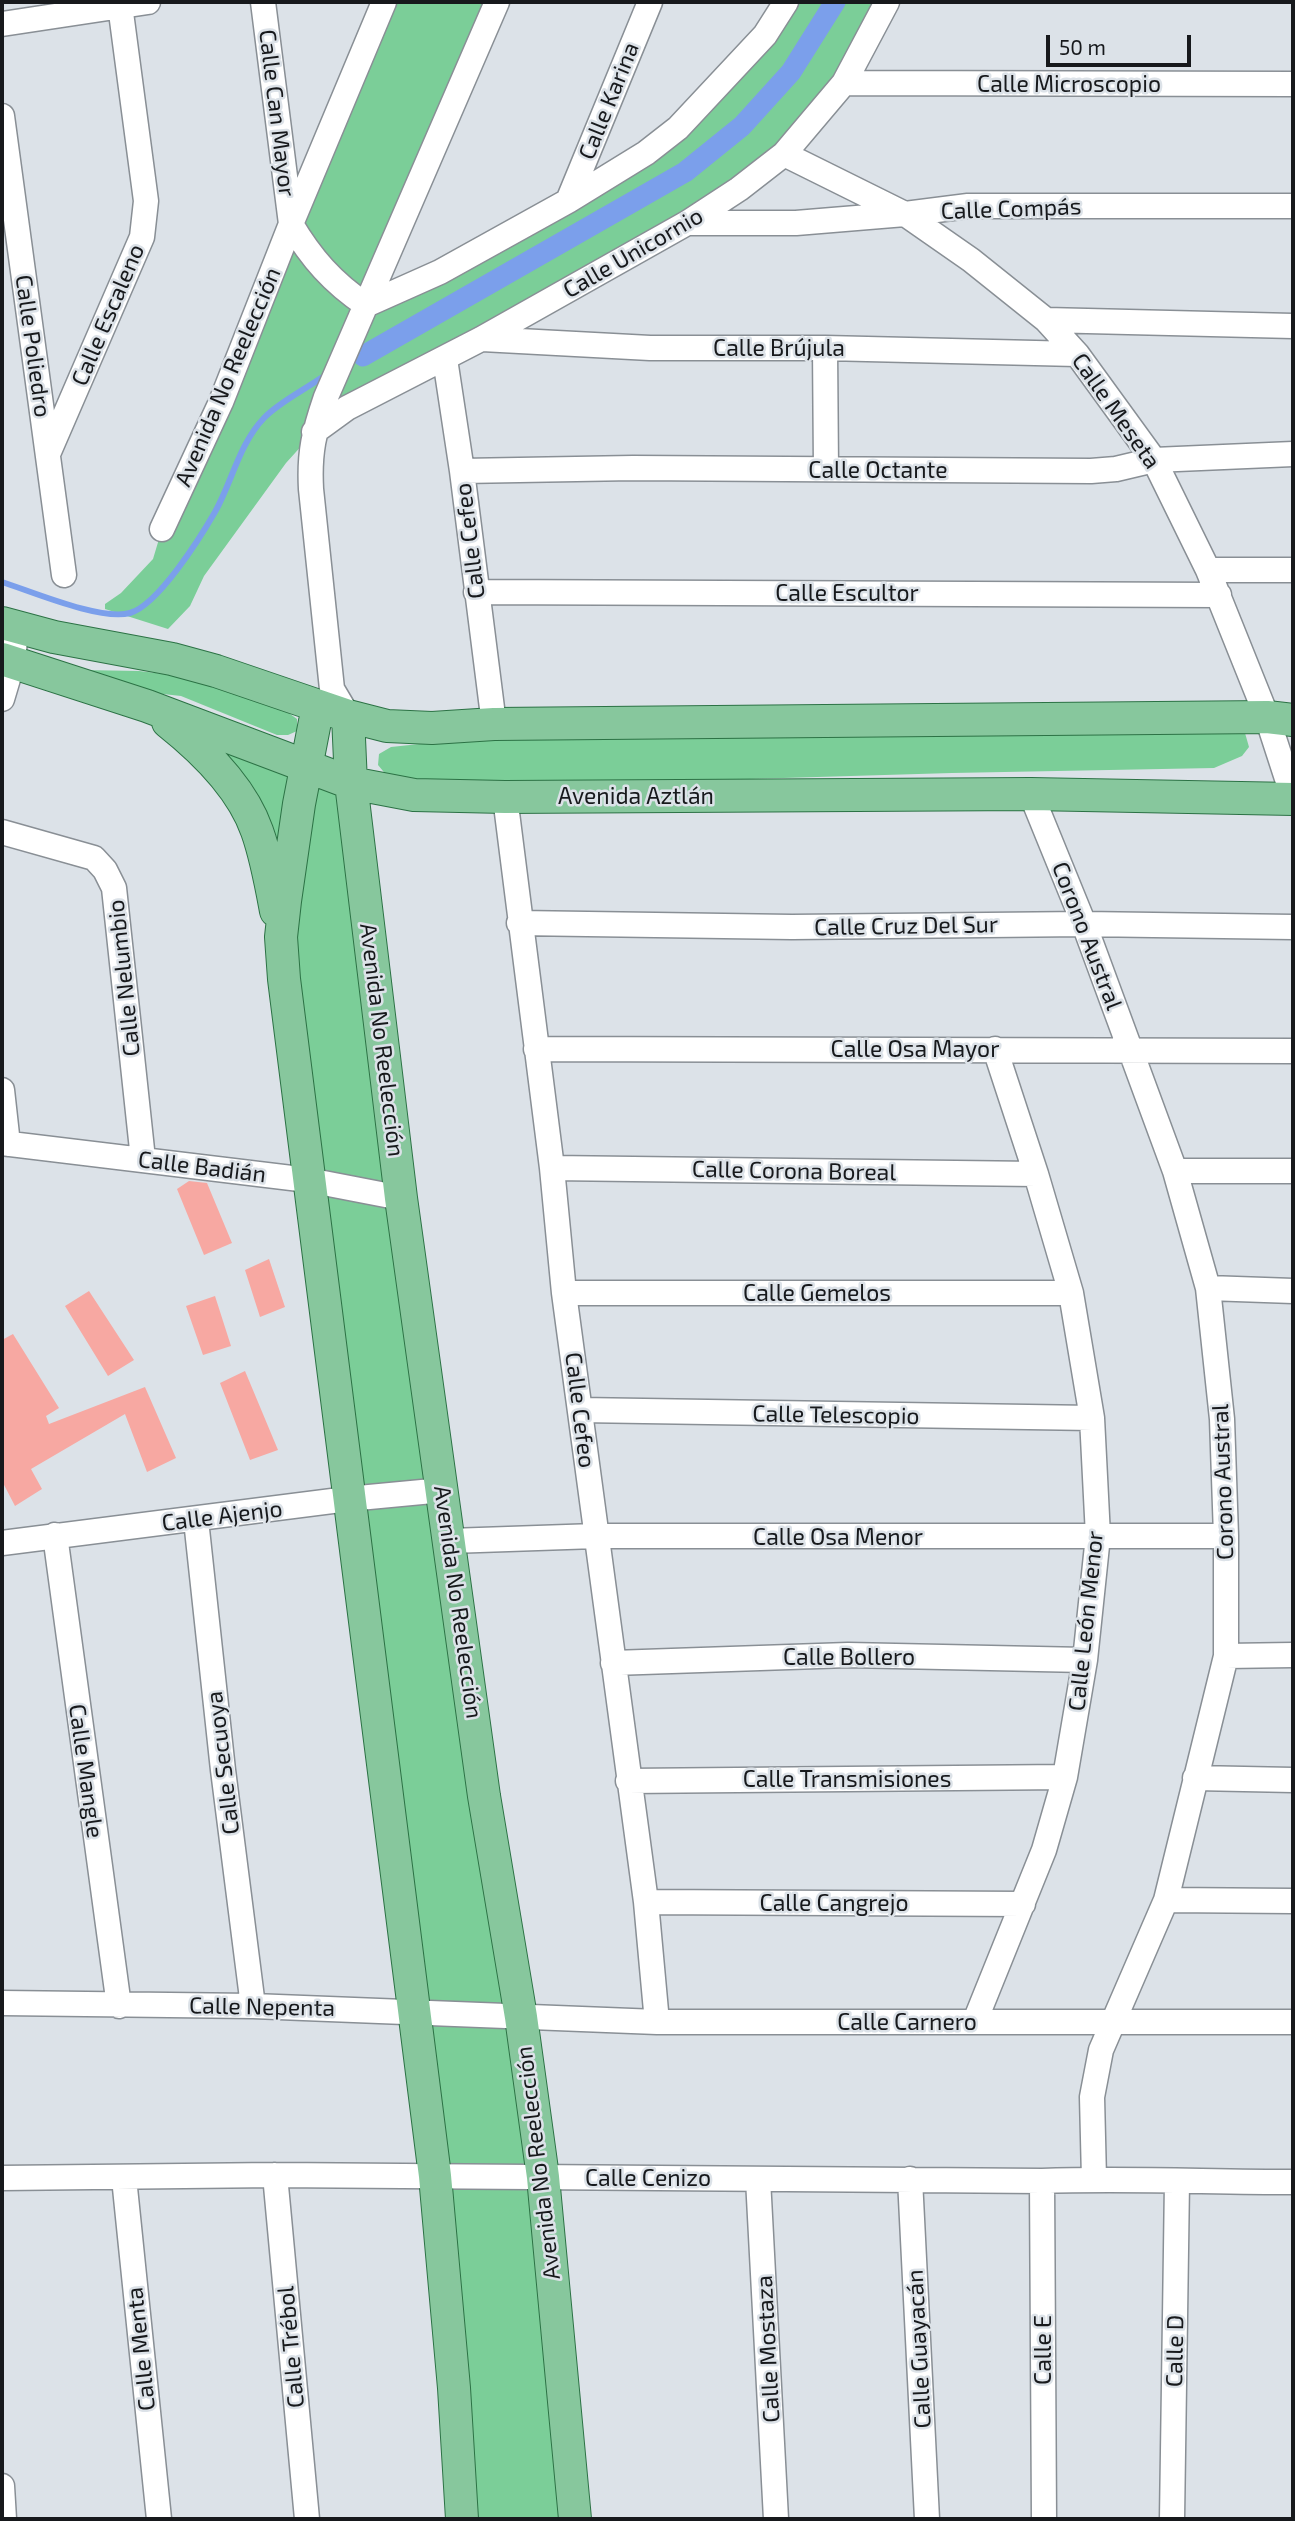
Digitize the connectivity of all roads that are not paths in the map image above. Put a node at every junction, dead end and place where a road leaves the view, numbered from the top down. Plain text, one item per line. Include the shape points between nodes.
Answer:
1 (148, 2) edge
2 (263, 2) edge
3 (384, 2) edge
4 (497, 2) edge
5 (650, 2) edge
6 (786, 2) edge
7 (887, 2) edge
8 (120, 5) junction
9 (2, 24) edge
10 (844, 83) junction
11 (1293, 84) edge
12 (2, 116) edge
13 (784, 154) junction
14 (568, 201) junction
15 (1293, 205) edge
16 (905, 214) junction
17 (687, 223) junction
18 (291, 224) junction
19 (366, 304) junction
20 (1046, 320) junction
21 (1293, 326) edge
22 (481, 339) junction
23 (825, 348) junction
24 (1077, 354) junction
25 (445, 359) junction
26 (314, 432) junction
27 (48, 454) junction
28 (1293, 454) edge
29 (1154, 460) junction
30 (827, 469) junction
31 (462, 471) junction
32 (162, 529) dead end
33 (1209, 570) junction
34 (1293, 570) edge
35 (64, 575) dead end
36 (476, 592) junction
37 (1219, 595) junction
38 (9, 626) edge
39 (7, 661) edge
40 (325, 697) junction
41 (2, 699) edge
42 (147, 706) junction
43 (348, 716) junction
44 (1280, 719) edge
45 (494, 724) junction
46 (306, 766) junction
47 (351, 783) junction
48 (1031, 794) junction
49 (505, 797) junction
50 (1293, 798) edge
51 (2, 832) edge
52 (519, 923) junction
53 (1084, 924) junction
54 (1293, 927) edge
55 (281, 937) junction
56 (536, 1049) junction
57 (995, 1049) junction
58 (1130, 1051) junction
59 (1293, 1051) edge
60 (2, 1090) edge
61 (5, 1144) edge
62 (143, 1159) junction
63 (552, 1168) junction
64 (1175, 1171) junction
65 (1293, 1171) edge
66 (1036, 1174) junction
67 (308, 1180) junction
68 (401, 1198) junction
69 (1208, 1289) junction
70 (1293, 1291) edge
71 (564, 1293) junction
72 (1070, 1293) junction
73 (580, 1410) junction
74 (1092, 1418) junction
75 (443, 1490) junction
76 (348, 1499) junction
77 (197, 1520) junction
78 (55, 1535) junction
79 (596, 1536) junction
80 (1098, 1536) junction
81 (1226, 1536) junction
82 (450, 1541) junction
83 (2, 1543) edge
84 (1293, 1655) edge
85 (1226, 1656) junction
86 (1085, 1660) junction
87 (613, 1662) junction
88 (1065, 1777) junction
89 (1195, 1778) junction
90 (1293, 1780) edge
91 (628, 1781) junction
92 (1166, 1899) junction
93 (1293, 1901) edge
94 (646, 1902) junction
95 (1023, 1904) junction
96 (2, 2003) edge
97 (119, 2006) junction
98 (253, 2006) junction
99 (413, 2012) junction
100 (521, 2017) junction
101 (975, 2021) junction
102 (1115, 2021) junction
103 (657, 2022) junction
104 (1293, 2022) edge
105 (275, 2175) junction
106 (435, 2176) junction
107 (543, 2177) junction
108 (2, 2178) edge
109 (124, 2178) junction
110 (758, 2179) junction
111 (910, 2179) junction
112 (1094, 2179) junction
113 (1042, 2181) junction
114 (1177, 2182) junction
115 (1293, 2182) edge
116 (2, 2486) edge
117 (4, 2519) edge
118 (159, 2519) edge
119 (307, 2519) edge
120 (462, 2519) edge
121 (575, 2519) edge
122 (776, 2519) edge
123 (928, 2519) edge
124 (1044, 2519) edge
125 (1172, 2519) edge

1 - 8 street
2 - 18 street, Calle Can Mayor
3 - 18 street, Avenida No Reelección
4 - 19 street
5 - 14 street, Calle Karina
6 - 14 street via 765,35 678,128
7 - 10 street, Calle Unicornio
8 - 9 street
8 - 27 street, Calle Escaleno via 146,201 142,237
10 - 11 street, Calle Microscopio
10 - 13 street, Calle Unicornio
12 - 27 street, Calle Poliedro
13 - 16 street, Calle Meseta
13 - 17 street, Calle Unicornio
14 - 19 street via 440,272
15 - 16 street, Calle Compás via 968,206
16 - 17 street, Calle Compás via 796,223
16 - 20 street, Calle Meseta
17 - 22 street, Calle Unicornio
18 - 19 street, Avenida No Reelección via 323,270
18 - 32 street, Avenida No Reelección via 221,402
19 - 26 street
20 - 21 street
20 - 24 street, Calle Meseta
22 - 23 street, Calle Brújula via 650,348
22 - 25 street, Calle Unicornio
23 - 24 street, Calle Brújula
23 - 30 street
24 - 29 street, Calle Meseta
25 - 26 street, Calle Unicornio via 347,408
25 - 31 street, Calle Cefeo
26 - 40 street via 309,459
27 - 35 street, Calle Poliedro
28 - 29 street, Calle Octante
29 - 30 street, Calle Octante via 1091,471
29 - 33 street, Calle Meseta
30 - 31 street, Calle Octante
31 - 36 street, Calle Cefeo
33 - 34 street
33 - 37 street, Calle Meseta
36 - 37 street, Calle Escultor
36 - 45 street, Calle Cefeo
37 - 44 street, Calle Meseta
38 - 39 street
38 - 40 main road via 172,659
39 - 41 street
39 - 42 main road, Avenida Aztlán
40 - 43 main road
40 - 46 main road
42 - 46 main road, Avenida Aztlán
42 - 55 main road via 179,730 234,790 256,829
43 - 45 main road via 387,726
43 - 47 main road, Avenida No Reelección
44 - 45 main road
44 - 50 street, Calle Meseta
46 - 47 main road, Avenida Aztlán
46 - 55 main road
47 - 49 main road, Avenida Aztlán via 414,795
47 - 68 main road, Avenida No Reelección
48 - 49 main road, Avenida Aztlán
48 - 50 main road, Avenida Aztlán
48 - 53 street, Corono Austral
49 - 52 street, Calle Cefeo
51 - 62 street, Calle Nelumbio via 94,858 114,888
52 - 53 street, Calle Cruz Del Sur via 792,927
52 - 56 street, Calle Cefeo
53 - 54 street, Calle Cruz Del Sur
53 - 58 street, Corono Austral
55 - 67 main road
56 - 57 street, Calle Osa Mayor
56 - 63 street, Calle Cefeo
57 - 58 street, Calle Osa Mayor
57 - 66 street, Calle León Menor
58 - 59 street, Calle Osa Mayor
58 - 64 street, Corono Austral
60 - 61 street
61 - 62 street, Calle Badián
62 - 67 street, Calle Badián
63 - 66 street, Calle Corona Boreal
63 - 71 street, Calle Cefeo
64 - 65 street
64 - 69 street, Corono Austral
66 - 72 street, Calle León Menor
67 - 68 street, Calle Badián
67 - 76 main road
68 - 75 main road, Avenida No Reelección
69 - 70 street
69 - 81 street, Corono Austral via 1222,1419
71 - 72 street, Calle Gemelos
71 - 73 street, Calle Cefeo
72 - 74 street, Calle León Menor
73 - 74 street, Calle Telescopio
73 - 79 street, Calle Cefeo
74 - 80 street, Calle León Menor
75 - 76 street, Calle Ajenjo
75 - 82 main road, Avenida No Reelección
76 - 77 street, Calle Ajenjo
76 - 99 main road
77 - 78 street, Calle Ajenjo
77 - 98 street, Calle Secuoya
78 - 83 street, Calle Ajenjo
78 - 97 street, Calle Mangle
79 - 80 street, Calle Osa Menor
79 - 82 street, Calle Osa Menor
79 - 87 street, Calle Cefeo
80 - 81 street, Calle Osa Menor
80 - 86 street, Calle León Menor
81 - 85 street, Corono Austral
82 - 100 main road, Avenida No Reelección via 484,1796
84 - 85 street
85 - 89 street, Corono Austral
86 - 87 street, Calle Bollero via 848,1656
86 - 88 street, Calle León Menor
87 - 91 street, Calle Cefeo
88 - 91 street, Calle Transmisiones
88 - 95 street, Calle León Menor
89 - 90 street
89 - 92 street, Corono Austral
91 - 94 street, Calle Cefeo
92 - 93 street
92 - 102 street, Corono Austral
94 - 95 street, Calle Cangrejo
94 - 103 street, Calle Cefeo
95 - 101 street, Calle León Menor
96 - 97 street, Calle Nepenta
97 - 98 street, Calle Nepenta
98 - 99 street, Calle Nepenta
99 - 100 street, Calle Nepenta
99 - 106 main road
100 - 103 street, Calle Carnero
100 - 107 main road, Avenida No Reelección
101 - 102 street, Calle Carnero
101 - 103 street, Calle Carnero
102 - 104 street, Calle Carnero
102 - 112 street, Corono Austral via 1101,2050 1092,2096
105 - 106 street, Calle Cenizo
105 - 109 street, Calle Cenizo
105 - 119 street, Calle Trébol
106 - 107 street, Calle Cenizo
106 - 120 main road
107 - 110 street, Calle Cenizo
107 - 121 main road, Avenida No Reelección
108 - 109 street, Calle Cenizo
109 - 118 street, Calle Menta
110 - 111 street, Calle Cenizo
110 - 122 street, Calle Mostaza
111 - 113 street, Calle Cenizo
111 - 123 street, Calle Guayacán
112 - 113 street, Calle Cenizo
112 - 114 street, Calle Cenizo
113 - 124 street, Calle E
114 - 115 street, Calle Cenizo
114 - 125 street, Calle D
116 - 117 street

